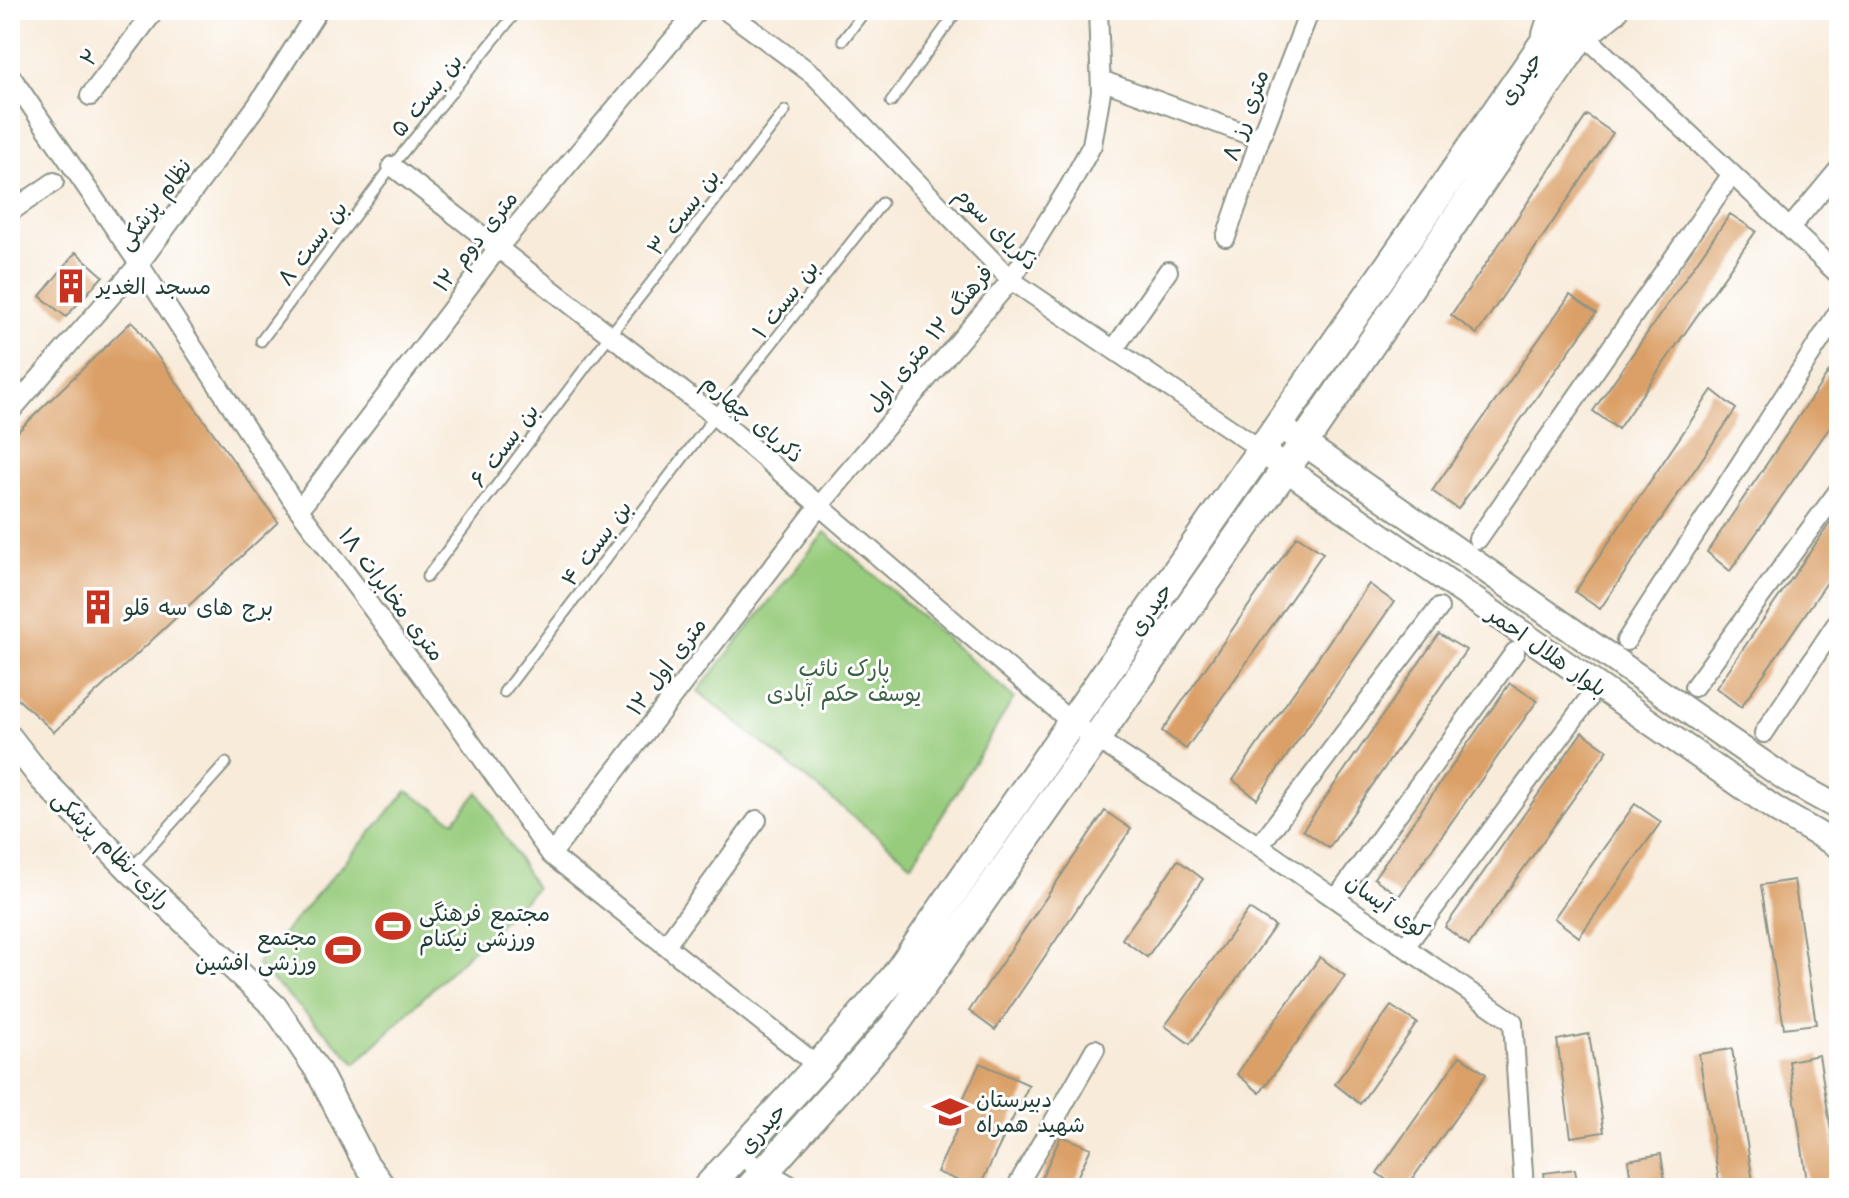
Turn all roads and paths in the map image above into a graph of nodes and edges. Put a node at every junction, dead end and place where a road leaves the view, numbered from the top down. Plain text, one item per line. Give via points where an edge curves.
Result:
1 (155, 10) edge
2 (318, 10) edge
3 (518, 10) edge
4 (698, 10) edge
5 (725, 10) edge
6 (866, 10) edge
7 (958, 10) edge
8 (1103, 10) edge
9 (1310, 10) edge
10 (1611, 10) edge
11 (1571, 20) edge
12 (843, 40) dead end
13 (10, 75) edge
14 (1101, 80) junction
15 (90, 96) dead end
16 (891, 102) dead end
17 (785, 111) dead end
18 (1260, 139) junction
19 (392, 166) junction
20 (1839, 169) edge
21 (1732, 174) junction
22 (54, 182) dead end
23 (882, 203) dead end
24 (10, 212) edge
25 (1790, 228) junction
26 (1226, 237) dead end
27 (498, 248) junction
28 (139, 264) junction
29 (1168, 271) dead end
30 (1839, 275) edge
31 (1011, 280) junction
32 (1839, 311) edge
33 (610, 335) junction
34 (261, 341) dead end
35 (1114, 349) junction
36 (10, 412) edge
37 (715, 416) junction
38 (1278, 425) junction
39 (1303, 444) junction
40 (1260, 449) junction
41 (1286, 469) junction
42 (1839, 490) edge
43 (820, 505) junction
44 (299, 510) junction
45 (1478, 539) dead end
46 (427, 577) dead end
47 (1439, 608) dead end
48 (1839, 620) edge
49 (1626, 641) dead end
50 (1515, 652) dead end
51 (1694, 687) dead end
52 (504, 692) dead end
53 (1587, 701) dead end
54 (1071, 722) junction
55 (1764, 733) dead end
56 (10, 738) edge
57 (1096, 738) junction
58 (226, 763) dead end
59 (1839, 808) edge
60 (757, 820) dead end
61 (1259, 846) junction
62 (1838, 848) edge
63 (551, 855) junction
64 (130, 870) junction
65 (1336, 899) junction
66 (665, 946) junction
67 (1405, 947) junction
68 (1095, 1049) dead end
69 (818, 1066) junction
70 (737, 1155) junction
71 (757, 1180) edge
72 (384, 1188) edge
73 (707, 1188) edge
74 (795, 1188) edge
75 (1016, 1188) edge
76 (1524, 1188) edge

1 - 15 street, ۲
2 - 28 street, نظام پزشکی via 258,104
3 - 19 lane, بن بست ۵
4 - 27 street, ۱۲ متری دوم
5 - 31 street, ذکریای سوم via 815,76
6 - 12 lane
7 - 16 lane
8 - 14 street, فرهنگ ۱۲ متری اول
9 - 18 street, ۸ متری رز
10 - 11 highway
11 - 21 street
11 - 38 main road, حیدری
11 - 39 main road, حیدری
13 - 28 street, ۱۸ متری مخابرات
14 - 18 street
14 - 31 street, فرهنگ ۱۲ متری اول via 1092,145
17 - 33 lane, بن بست ۳
18 - 26 street, ۸ متری رز
19 - 27 street, ذکریای چهارم
19 - 34 lane, بن بست ۸
20 - 25 street
21 - 25 street
21 - 45 street
22 - 24 street
23 - 37 lane, بن بست ۱
25 - 30 street
27 - 33 street, ذکریای چهارم
27 - 44 street, ۱۲ متری دوم
28 - 36 street, نظام پزشکی
28 - 44 street, ۱۸ متری مخابرات
29 - 35 street
31 - 35 street, ذکریای سوم
31 - 43 street, فرهنگ ۱۲ متری اول
32 - 49 street
33 - 37 street, ذکریای چهارم
33 - 46 lane, بن بست ۶
35 - 40 street, ذکریای سوم
37 - 43 street, ذکریای چهارم
37 - 52 lane, بن بست ۴
38 - 39 main road, بلوار هلال احمر
38 - 40 main road, حیدری
39 - 41 main road, حیدری
39 - 59 main road, بلوار هلال احمر via 1788,780
40 - 41 main road, بلوار هلال احمر
40 - 54 main road, حیدری
41 - 57 main road, حیدری
41 - 62 main road, بلوار هلال احمر
42 - 51 street
43 - 54 street, ذکریای چهارم
43 - 63 street, ۱۲ متری اول
44 - 63 street, ۱۸ متری مخابرات
47 - 61 street
48 - 55 street
50 - 65 street
53 - 67 street
54 - 57 street, ذکریای چهارم
54 - 69 main road, حیدری via 894,978
56 - 64 main road, رازی-نظام پزشکی
57 - 61 street, کوی آیسان
57 - 71 main road, حیدری via 894,1026
58 - 64 lane
60 - 66 street
61 - 65 street, کوی آیسان
63 - 66 street, ۱۸ متری مخابرات
64 - 72 main road, رازی-نظام پزشکی via 275,1007
65 - 67 street, کوی آیسان
66 - 69 street, ۱۸ متری مخابرات
67 - 76 street, کوی آیسان via 1513,1022
68 - 75 street
69 - 70 main road, حیدری
70 - 71 street
70 - 73 main road, حیدری
71 - 74 street

